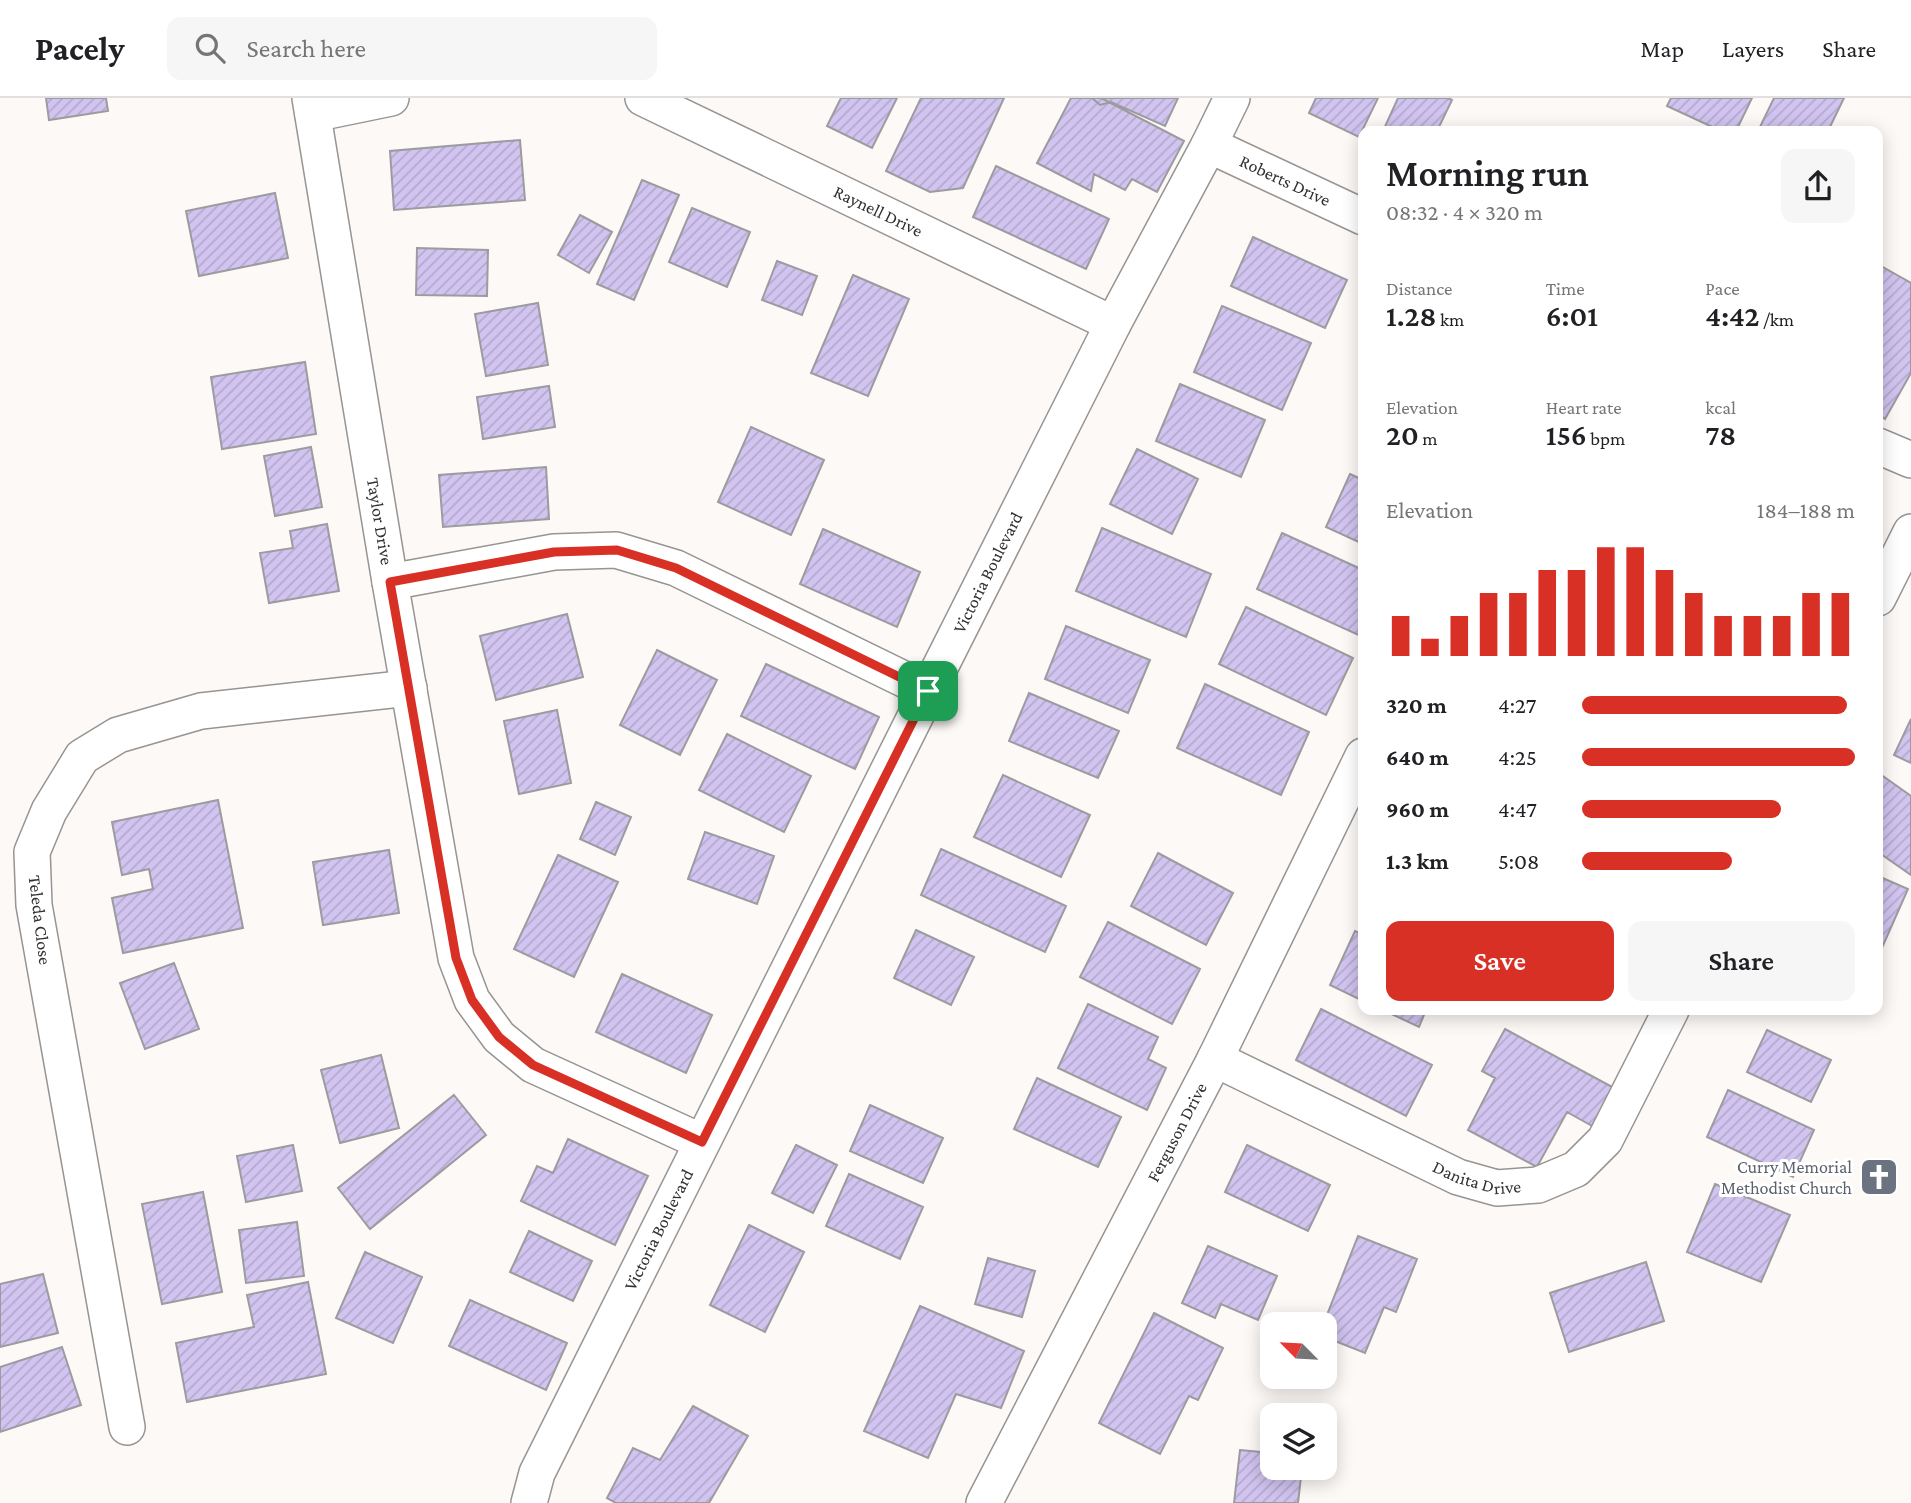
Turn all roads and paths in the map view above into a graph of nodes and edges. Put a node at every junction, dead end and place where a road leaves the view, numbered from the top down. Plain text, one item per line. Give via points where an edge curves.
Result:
1 (391, 98) edge
2 (643, 98) edge
3 (1231, 98) edge
4 (312, 106) edge
5 (1209, 145) junction
6 (1358, 214) edge
7 (1113, 324) junction
8 (1883, 448) edge
9 (1911, 460) edge
10 (1911, 532) edge
11 (390, 582) junction
12 (1883, 588) edge
13 (408, 688) junction
14 (928, 691) junction
15 (1358, 766) edge
16 (1668, 1015) edge
17 (1215, 1059) junction
18 (702, 1142) junction
19 (127, 1427) dead end
20 (529, 1503) edge
21 (984, 1503) edge

1 - 4 street
2 - 7 street, Raynell Drive
3 - 5 street, Victoria Boulevard
4 - 11 street, Taylor Drive
5 - 6 street, Roberts Drive
5 - 7 street, Victoria Boulevard
7 - 14 street, Victoria Boulevard
8 - 9 street
10 - 12 street
11 - 13 street, Taylor Drive
11 - 14 street via 554,552 617,550 676,568
13 - 18 street, Taylor Drive via 456,958 472,1000 499,1037 533,1065
13 - 19 street, Teleda Close via 201,710 118,735 82,757 49,811 32,852 34,905
14 - 18 street, Victoria Boulevard
15 - 17 street, Ferguson Drive
16 - 17 street, Danita Drive via 1605,1140 1576,1169 1538,1185 1497,1188 1458,1177
17 - 21 street, Ferguson Drive
18 - 20 street, Victoria Boulevard via 537,1473

